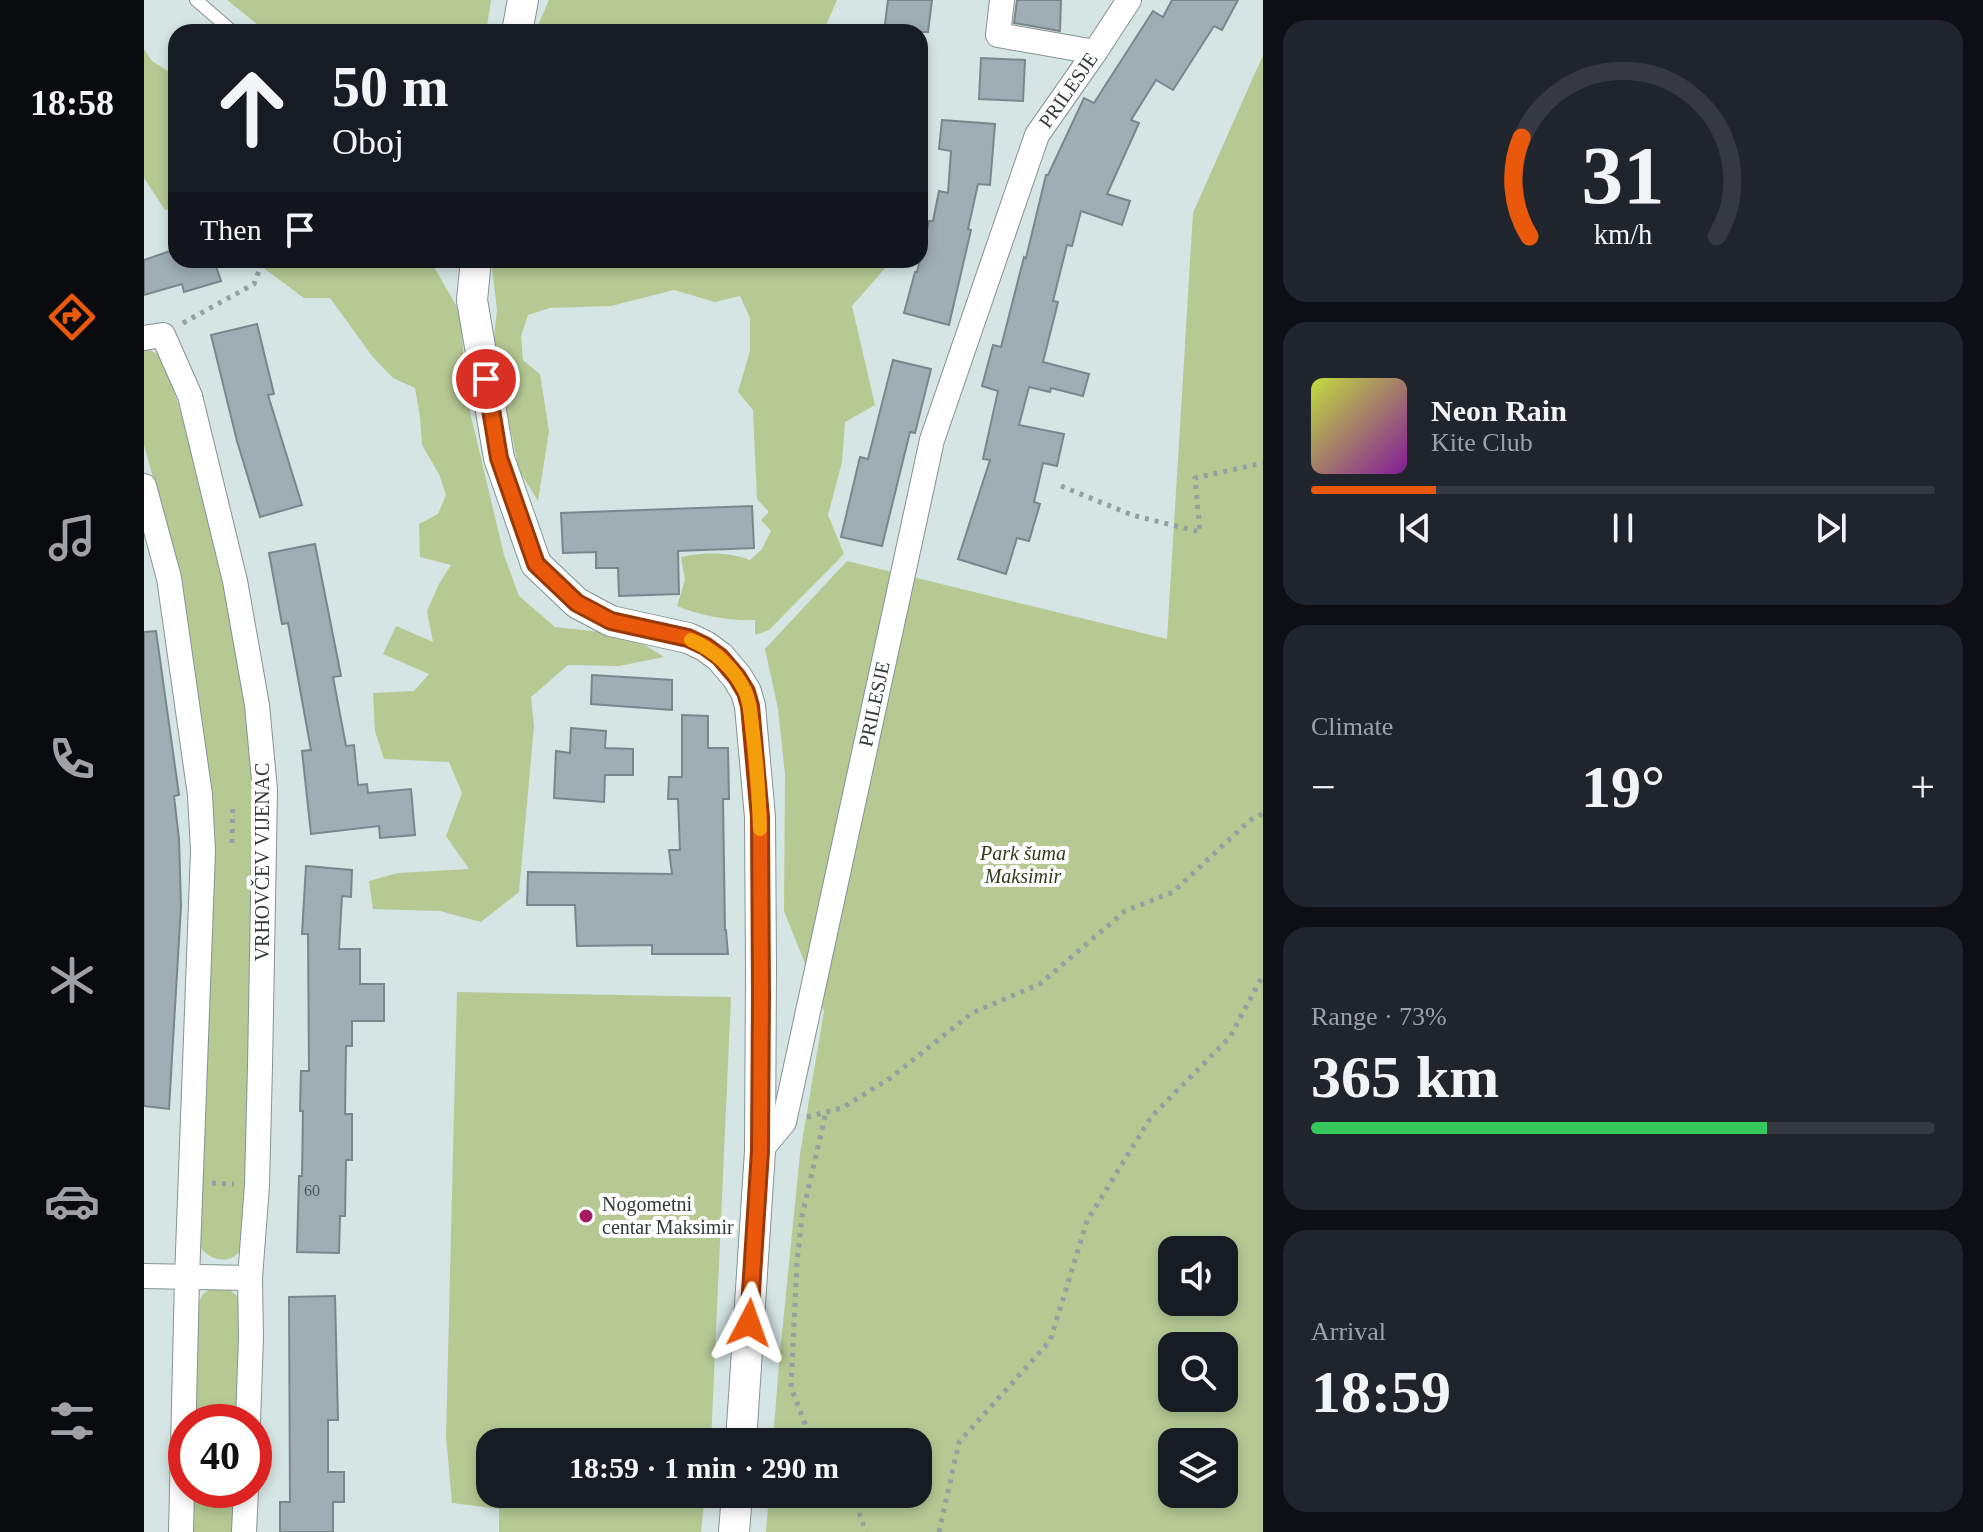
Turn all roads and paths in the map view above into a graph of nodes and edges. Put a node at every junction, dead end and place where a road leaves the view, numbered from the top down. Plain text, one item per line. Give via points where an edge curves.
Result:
1 (196, 0) edge
2 (523, 0) edge
3 (1002, 0) edge
4 (1129, 0) edge
5 (224, 24) edge
6 (518, 24) edge
7 (1095, 52) junction
8 (260, 268) edge
9 (475, 268) edge
10 (201, 313) dead end
11 (144, 338) edge
12 (1263, 463) edge
13 (144, 486) edge
14 (1061, 486) dead end
15 (200, 795) junction
16 (1263, 813) edge
17 (264, 841) junction
18 (1263, 975) edge
19 (826, 1112) junction
20 (798, 1119) dead end
21 (760, 1151) junction
22 (191, 1182) junction
23 (257, 1185) junction
24 (144, 1276) edge
25 (187, 1278) junction
26 (250, 1278) junction
27 (249, 1404) edge
28 (742, 1428) edge
29 (807, 1428) edge
30 (245, 1508) edge
31 (736, 1508) edge
32 (857, 1508) edge
33 (181, 1532) edge
34 (244, 1532) edge
35 (734, 1532) edge
36 (866, 1532) edge
37 (939, 1532) edge

1 - 5 lane
2 - 6 street
3 - 7 street via 998,35
4 - 7 street, PRILESJE
7 - 21 street, PRILESJE via 1037,135 932,440 784,1122
8 - 10 path via 254,284
9 - 21 street via 472,300 499,458 536,564 577,603 611,621 705,646 746,692 760,817
11 - 17 street, VRHOVČEV VIJENAC via 163,335 190,396 231,566 257,705
12 - 14 path via 1195,478 1200,532 1132,515
13 - 15 street via 169,578
15 - 17 path via 233,804 232,843
15 - 22 street via 203,851
16 - 19 path via 1173,892 1125,911 1040,984 972,1013 889,1079
17 - 23 street, VRHOVČEV VIJENAC
18 - 37 path via 1230,1037 1151,1117 1087,1221 1050,1341 959,1442
19 - 20 path
19 - 29 path via 797,1262 791,1387
21 - 28 street
22 - 23 path
22 - 25 street
23 - 26 street, VRHOVČEV VIJENAC
24 - 25 street
25 - 26 street
25 - 33 street
26 - 27 street, VRHOVČEV VIJENAC
30 - 34 street
31 - 35 street
32 - 36 path

